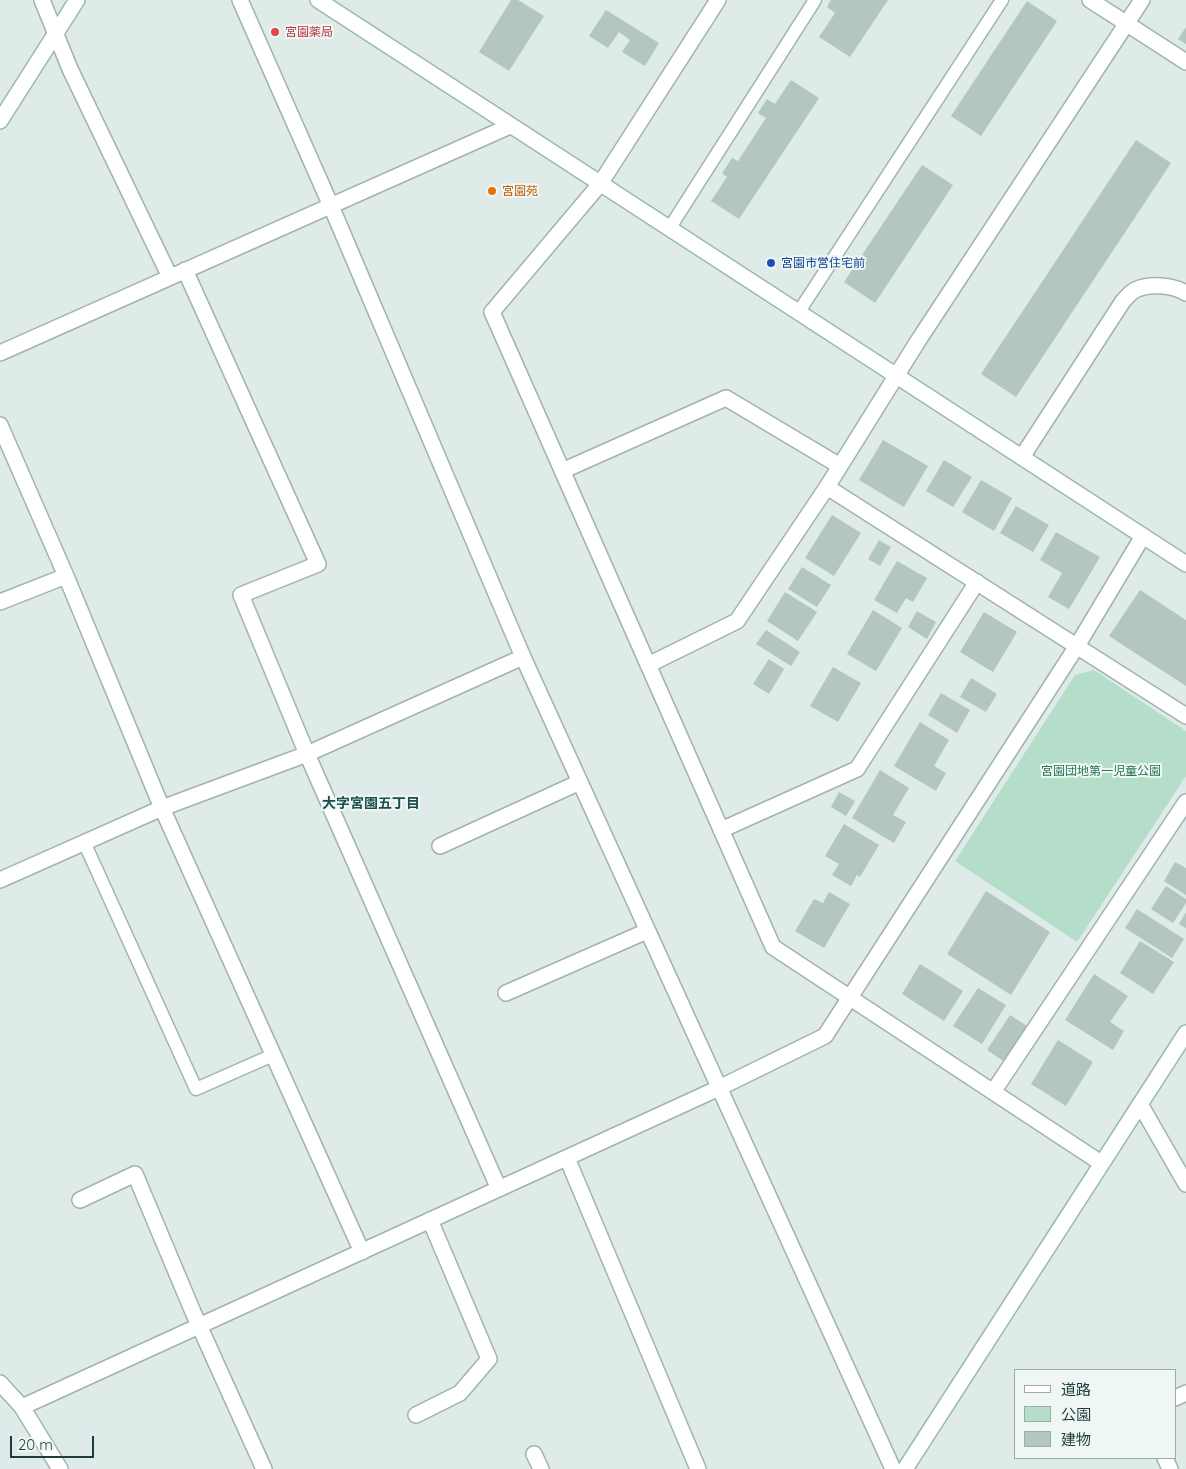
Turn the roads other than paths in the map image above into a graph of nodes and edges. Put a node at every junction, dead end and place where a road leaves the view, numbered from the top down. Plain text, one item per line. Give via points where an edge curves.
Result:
1 (42, 0) edge
2 (77, 0) edge
3 (240, 0) edge
4 (318, 0) edge
5 (718, 0) edge
6 (815, 0) edge
7 (1002, 0) edge
8 (1090, 0) edge
9 (1142, 0) edge
10 (1127, 23) junction
11 (56, 32) junction
12 (1186, 62) edge
13 (0, 120) edge
14 (510, 126) junction
15 (600, 184) junction
16 (331, 206) junction
17 (669, 229) junction
18 (186, 270) junction
19 (170, 277) junction
20 (1186, 294) edge
21 (798, 313) junction
22 (0, 353) edge
23 (896, 376) junction
24 (0, 425) edge
25 (1022, 457) junction
26 (840, 466) junction
27 (562, 471) junction
28 (827, 486) junction
29 (1143, 536) junction
30 (1186, 564) edge
31 (66, 576) junction
32 (977, 582) junction
33 (0, 602) edge
34 (1077, 646) junction
35 (523, 657) junction
36 (648, 664) junction
37 (1186, 716) edge
38 (307, 754) junction
39 (580, 782) junction
40 (1186, 802) edge
41 (162, 808) junction
42 (722, 830) junction
43 (84, 842) junction
44 (440, 846) dead end
45 (0, 880) edge
46 (647, 931) junction
47 (506, 993) dead end
48 (849, 998) junction
49 (1186, 1033) edge
50 (273, 1055) junction
51 (719, 1088) junction
52 (993, 1092) junction
53 (1140, 1104) junction
54 (567, 1158) junction
55 (1102, 1163) junction
56 (1186, 1184) edge
57 (499, 1189) junction
58 (80, 1200) dead end
59 (430, 1220) junction
60 (362, 1252) junction
61 (200, 1326) junction
62 (0, 1383) edge
63 (22, 1407) junction
64 (416, 1415) dead end
65 (534, 1454) dead end
66 (60, 1469) edge
67 (264, 1469) edge
68 (541, 1469) edge
69 (698, 1469) edge
70 (893, 1469) edge
71 (905, 1469) edge

1 - 11 street
2 - 11 street
3 - 16 street
4 - 14 street
5 - 15 street
6 - 17 lane
7 - 21 lane
8 - 10 street
9 - 10 street
10 - 12 street
10 - 23 street
11 - 13 street
11 - 19 street via 70,69
14 - 15 street
14 - 16 street
15 - 17 street
15 - 27 street via 492,312
16 - 18 street
16 - 35 street
17 - 21 street
18 - 19 street
18 - 38 street via 318,564 241,595
19 - 22 street
20 - 25 street via 1167,286 1152,286 1136,290 1123,300
21 - 23 street
23 - 25 street
23 - 26 street
24 - 31 street
25 - 29 street
26 - 27 street via 726,398
26 - 28 street
27 - 36 street
28 - 32 street
28 - 36 street via 737,621
29 - 30 street
29 - 34 street
31 - 33 street
31 - 41 street
32 - 34 street
32 - 42 street via 856,769
34 - 37 street
34 - 48 street
35 - 38 street
35 - 39 street
36 - 42 street
38 - 41 street
38 - 57 street
39 - 44 street
39 - 46 street
40 - 52 street
41 - 43 street
41 - 50 street
42 - 48 street via 773,947
43 - 45 street
43 - 50 lane via 196,1089
46 - 47 street
46 - 51 street
48 - 51 street via 825,1036
48 - 52 street
49 - 53 street
50 - 60 street
51 - 54 street
51 - 70 street
52 - 55 street
53 - 55 street
53 - 56 street
54 - 57 street
54 - 69 street
55 - 71 street
57 - 59 street
58 - 61 street via 135,1174
59 - 60 street
59 - 64 street via 489,1359 460,1393
60 - 61 street
61 - 63 street
61 - 67 street
62 - 63 street
63 - 66 street
65 - 68 street

